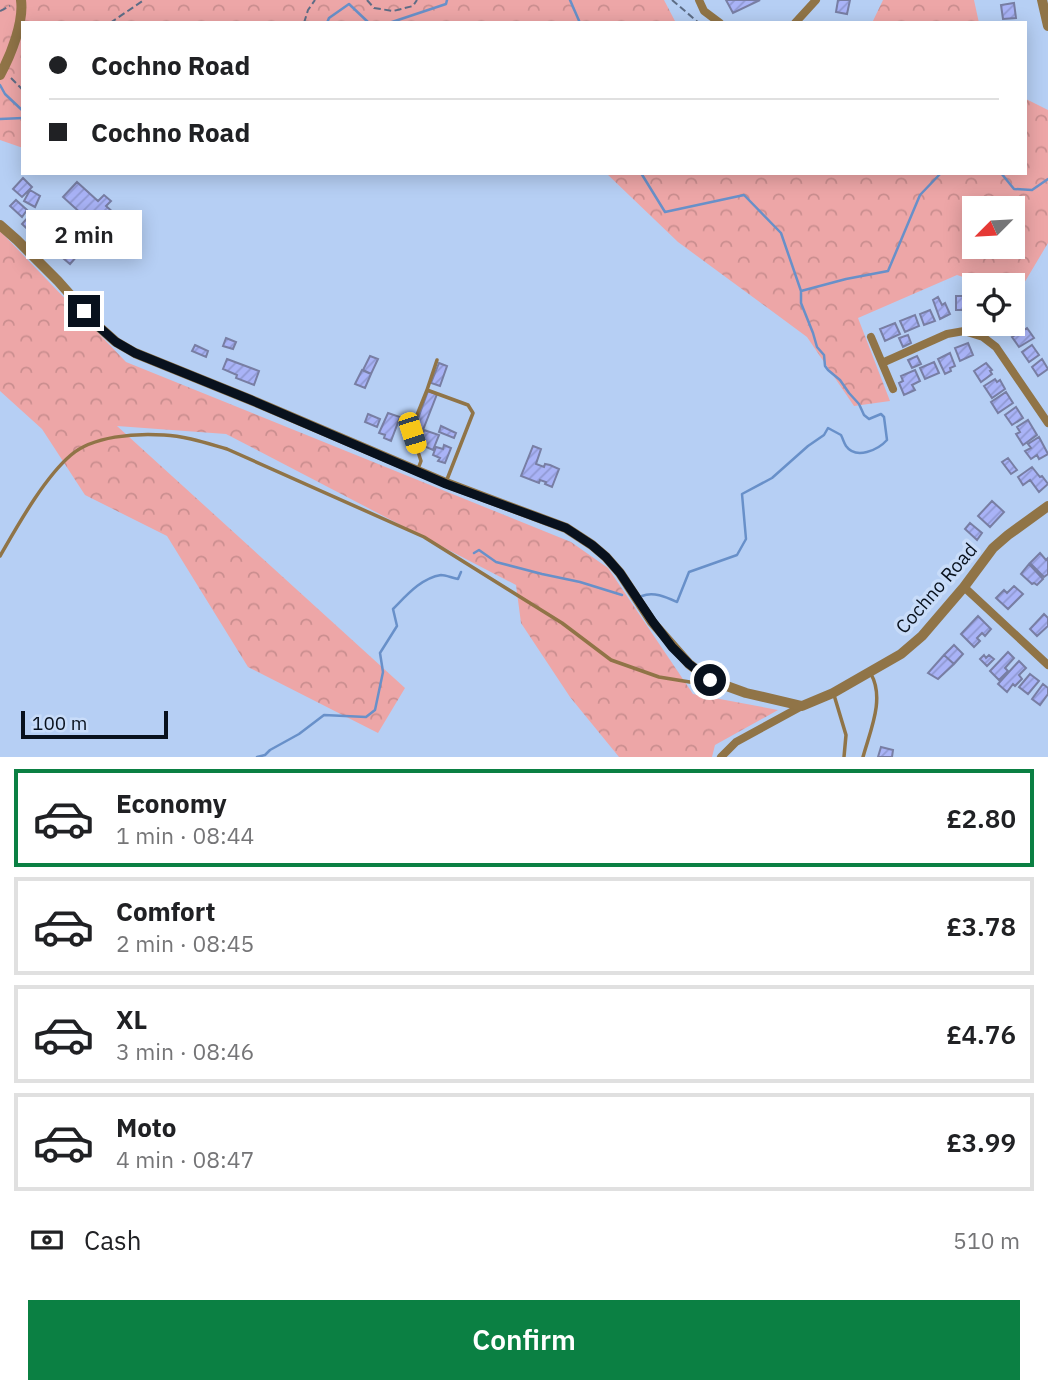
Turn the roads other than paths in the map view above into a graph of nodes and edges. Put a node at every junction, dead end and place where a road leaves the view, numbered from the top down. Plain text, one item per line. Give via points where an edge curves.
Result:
1 (699, 0) edge
2 (816, 0) edge
3 (1042, 0) edge
4 (21, 1) edge
5 (717, 21) edge
6 (797, 21) edge
7 (1048, 26) edge
8 (1, 74) edge
9 (0, 225) edge
10 (871, 337) dead end
11 (437, 360) dead end
12 (882, 363) junction
13 (893, 389) dead end
14 (427, 390) junction
15 (1048, 423) edge
16 (417, 471) junction
17 (446, 484) junction
18 (1048, 506) edge
19 (0, 556) edge
20 (964, 587) junction
21 (1048, 665) edge
22 (870, 672) junction
23 (710, 680) junction
24 (833, 693) junction
25 (802, 706) junction
26 (721, 757) edge
27 (844, 757) edge
28 (863, 757) edge

1 - 5 street
2 - 6 street
3 - 7 street
4 - 8 street via 20,24
9 - 16 street via 116,342
10 - 12 street
11 - 14 lane
12 - 13 street
12 - 15 street via 947,334 964,331 983,337 996,347
14 - 16 lane via 411,430 421,461
14 - 17 lane via 468,405 472,413
16 - 17 street
17 - 23 street via 566,528 592,545 620,573 672,647
18 - 20 street, Cochno Road via 1000,542
19 - 23 lane via 55,471 83,446 102,439 165,435 227,449 424,537 562,623 611,660 659,677 702,684
20 - 21 street
20 - 22 street, Cochno Road via 911,646
22 - 24 street, Cochno Road
22 - 28 lane via 878,696
23 - 25 street
24 - 25 street, Cochno Road
24 - 27 lane via 846,735
25 - 26 street via 742,738

